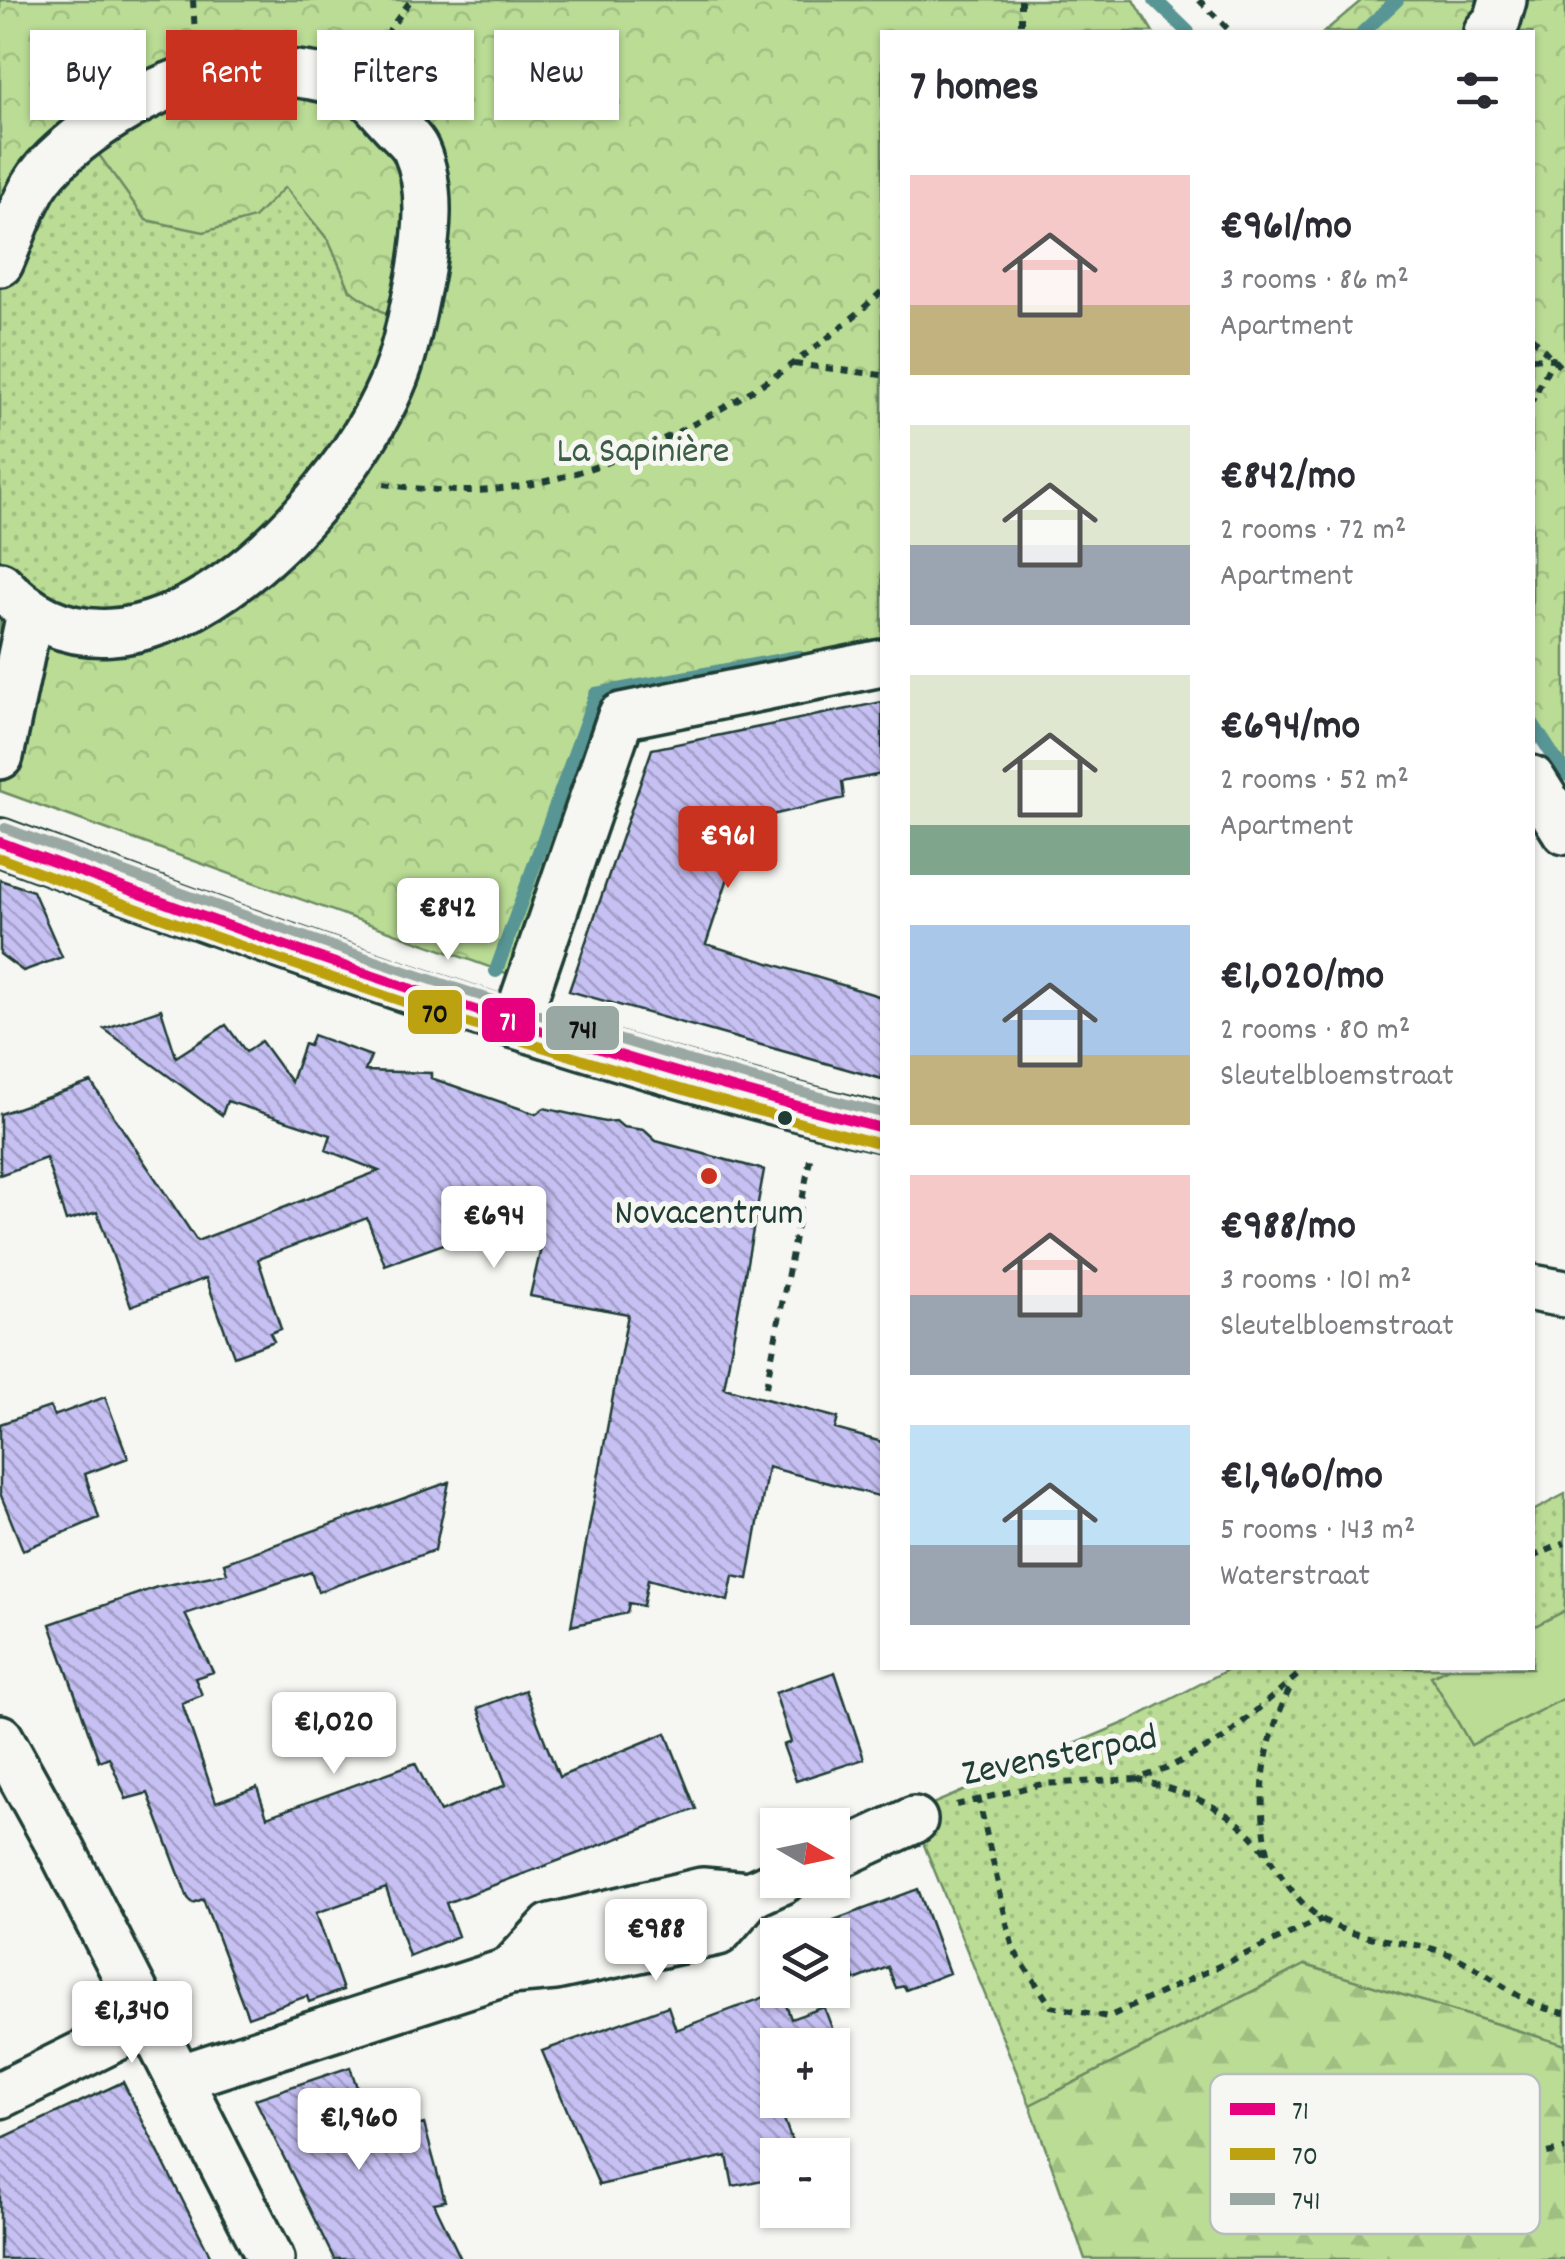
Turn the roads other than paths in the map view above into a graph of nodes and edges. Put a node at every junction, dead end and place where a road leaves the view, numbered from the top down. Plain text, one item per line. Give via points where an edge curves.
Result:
1 (1503, 0) edge
2 (1489, 30) edge
3 (0, 262) edge
4 (15, 599) edge
5 (880, 663) edge
6 (0, 756) edge
7 (1535, 786) edge
8 (1557, 835) edge
9 (0, 842) edge
10 (515, 1024) junction
11 (880, 1128) edge
12 (1535, 1289) edge
13 (1565, 1294) edge
14 (0, 1738) edge
15 (914, 1820) road end
16 (850, 1850) edge
17 (760, 1893) edge
18 (150, 2021) junction
19 (180, 2078) junction
20 (0, 2095) edge
21 (271, 2259) edge

1 - 2 street
3 - 4 street via 35,184 87,136 144,98 198,75 261,70 366,95 415,148 427,198 424,251 392,386 336,477 276,542 210,598 144,630 79,633
4 - 6 street
5 - 10 street via 622,716
7 - 8 street
9 - 10 street via 238,932
10 - 11 street
12 - 13 street
14 - 18 street
15 - 16 street
17 - 19 street via 718,1932 554,1968 510,1970
18 - 19 street
18 - 20 street
19 - 21 street

